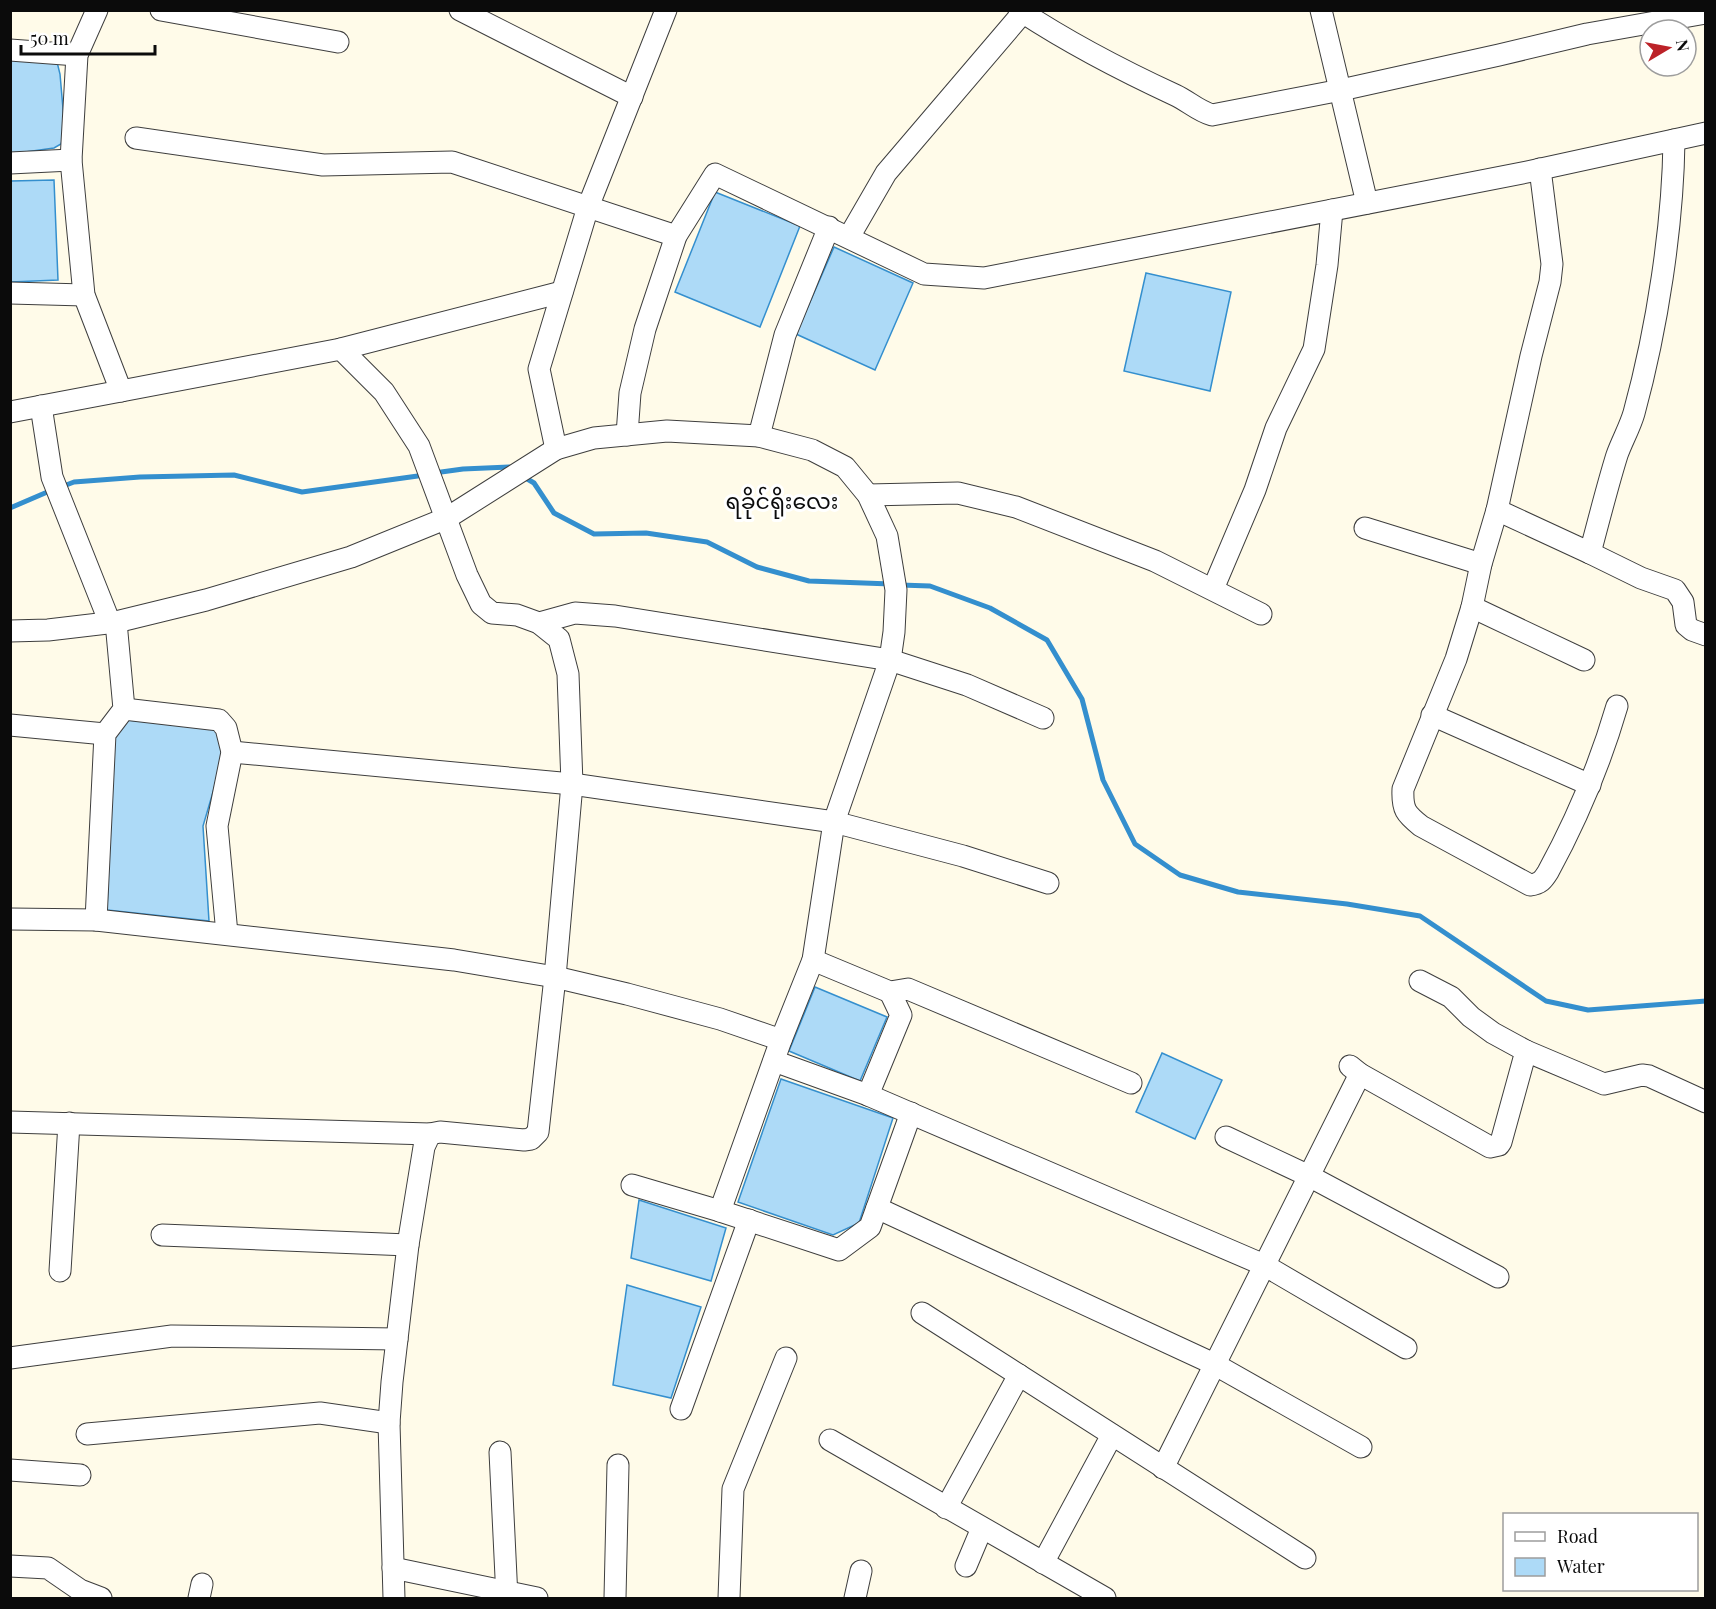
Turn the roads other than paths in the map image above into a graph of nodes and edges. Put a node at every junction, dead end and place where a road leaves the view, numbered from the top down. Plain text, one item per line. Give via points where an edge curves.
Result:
1 (97, 10) edge
2 (161, 10) edge
3 (460, 10) edge
4 (666, 10) edge
5 (1321, 10) edge
6 (1023, 11) edge
7 (1706, 13) edge
8 (338, 42) dead end
9 (10, 50) edge
10 (77, 56) junction
11 (1341, 90) junction
12 (632, 97) junction
13 (1706, 134) edge
14 (136, 138) dead end
15 (1674, 140) junction
16 (71, 160) junction
17 (10, 163) edge
18 (1540, 169) junction
19 (1367, 203) junction
20 (588, 207) junction
21 (1332, 210) junction
22 (829, 227) junction
23 (676, 236) junction
24 (849, 237) junction
25 (562, 292) junction
26 (10, 293) edge
27 (84, 295) junction
28 (341, 349) junction
29 (121, 391) junction
30 (41, 406) junction
31 (10, 412) edge
32 (627, 435) junction
33 (759, 436) junction
34 (556, 449) junction
35 (868, 495) junction
36 (1497, 510) junction
37 (447, 518) junction
38 (1365, 528) dead end
39 (1590, 553) junction
40 (1481, 564) junction
41 (1213, 589) junction
42 (1472, 607) junction
43 (1262, 614) dead end
44 (113, 622) junction
45 (539, 622) junction
46 (10, 631) edge
47 (1706, 635) edge
48 (890, 660) junction
49 (1584, 660) dead end
50 (1617, 706) dead end
51 (124, 709) junction
52 (1432, 715) junction
53 (1043, 718) dead end
54 (10, 725) edge
55 (105, 734) junction
56 (232, 752) junction
57 (572, 784) junction
58 (1590, 785) junction
59 (834, 822) junction
60 (1047, 883) dead end
61 (10, 919) edge
62 (96, 920) junction
63 (227, 934) junction
64 (813, 960) junction
65 (555, 977) junction
66 (1420, 981) dead end
67 (890, 992) junction
68 (781, 1040) junction
69 (1526, 1051) junction
70 (774, 1061) junction
71 (1131, 1083) dead end
72 (868, 1095) junction
73 (1706, 1102) edge
74 (911, 1113) junction
75 (10, 1122) edge
76 (69, 1123) junction
77 (430, 1134) junction
78 (1226, 1137) dead end
79 (1309, 1176) junction
80 (632, 1185) dead end
81 (877, 1208) junction
82 (720, 1211) junction
83 (749, 1220) junction
84 (162, 1235) dead end
85 (408, 1245) junction
86 (1264, 1264) junction
87 (60, 1271) dead end
88 (1498, 1277) dead end
89 (922, 1313) dead end
90 (397, 1339) junction
91 (1406, 1348) dead end
92 (10, 1358) edge
93 (786, 1358) dead end
94 (1214, 1364) junction
95 (1019, 1375) junction
96 (681, 1409) dead end
97 (389, 1423) junction
98 (87, 1434) dead end
99 (1112, 1435) junction
100 (830, 1440) dead end
101 (1361, 1447) dead end
102 (500, 1452) dead end
103 (618, 1465) dead end
104 (1163, 1468) junction
105 (10, 1470) edge
106 (80, 1475) dead end
107 (946, 1508) junction
108 (982, 1528) junction
109 (1305, 1558) dead end
110 (1043, 1563) junction
111 (10, 1566) edge
112 (966, 1566) dead end
113 (393, 1568) junction
114 (861, 1571) dead end
115 (1082, 1592) edge
116 (507, 1595) edge
117 (101, 1599) edge
118 (394, 1599) edge
119 (537, 1599) edge
120 (615, 1599) edge
121 (729, 1599) edge
122 (855, 1599) edge
123 (1105, 1599) edge

1 - 10 street
2 - 8 street
3 - 12 street
4 - 12 street
5 - 11 street
6 - 11 street via 1070,42 1212,115
6 - 24 street via 886,173
7 - 11 street via 1587,33
9 - 10 street
10 - 16 street
11 - 19 street
12 - 20 street
13 - 15 street
14 - 20 street via 322,165 452,162
15 - 18 street
15 - 39 street via 1664,263 1645,371
16 - 17 street
16 - 27 street
18 - 19 street
18 - 36 street via 1552,264 1550,282
19 - 21 street
20 - 23 street
20 - 25 street
21 - 24 street via 984,278 924,274
21 - 41 street via 1328,265 1314,349 1276,428 1255,490
22 - 23 street via 715,174
22 - 24 street
22 - 33 street via 785,335
23 - 32 street via 645,329 630,393
25 - 28 street
25 - 34 street via 539,369
26 - 27 street
27 - 29 street
28 - 29 street
28 - 37 street via 384,392 419,446
29 - 30 street
30 - 31 street
30 - 44 street via 59,499
32 - 33 street via 668,431
32 - 34 street via 594,438
33 - 35 street via 812,450 845,467
34 - 37 street
35 - 41 street via 958,493 1016,507 1155,561
35 - 48 street via 888,536 896,590
36 - 39 street
36 - 40 street
37 - 44 street via 351,557 206,600
37 - 45 street via 481,604 492,613
38 - 40 street
39 - 47 street via 1675,590 1683,602 1686,625
40 - 42 street
41 - 43 street
42 - 49 street
42 - 52 street via 1456,659
44 - 46 street
44 - 51 street
45 - 48 street via 574,613 615,616
45 - 57 street via 559,639 568,674
48 - 53 street via 967,685
48 - 59 street
50 - 58 street
51 - 55 street
51 - 56 street via 219,720 226,728
52 - 58 street
52 - 58 street via 1403,789 1402,802 1407,814 1421,826 1530,885 1542,881 1548,873
54 - 55 street
55 - 62 street
56 - 57 street
56 - 63 street via 217,826
57 - 59 street
57 - 65 street
59 - 60 street
59 - 64 street
61 - 62 street
62 - 63 street
63 - 65 street via 454,960
64 - 67 street
64 - 68 street
65 - 68 street via 710,1017
65 - 77 street via 538,1132 524,1140
66 - 69 street via 1452,998 1493,1033
67 - 71 street via 908,989
67 - 72 street via 901,1015
68 - 70 street
69 - 73 street via 1604,1084 1649,1076
69 - 79 street via 1501,1142 1495,1147 1354,1070
70 - 72 street
70 - 82 street
72 - 74 street
74 - 81 street
74 - 86 street
75 - 76 street
76 - 77 street
76 - 87 street
77 - 85 street via 424,1147
78 - 79 street
79 - 86 street
79 - 88 street
80 - 82 street
81 - 83 street via 870,1227 839,1250
81 - 94 street
82 - 83 street
83 - 96 street
84 - 85 street
85 - 90 street
86 - 91 street
86 - 94 street
89 - 95 street
90 - 92 street via 172,1336
90 - 97 street
93 - 121 street via 733,1489
94 - 101 street
94 - 104 street
95 - 99 street
95 - 107 street
97 - 98 street via 320,1413
97 - 113 street
99 - 104 street
99 - 110 street
100 - 107 street
102 - 116 street
103 - 120 street
104 - 109 street
105 - 106 street
107 - 108 street
108 - 110 street
108 - 112 street
110 - 115 street
111 - 117 street via 48,1569
113 - 116 street
113 - 118 street
114 - 122 street
115 - 123 street
116 - 119 street

